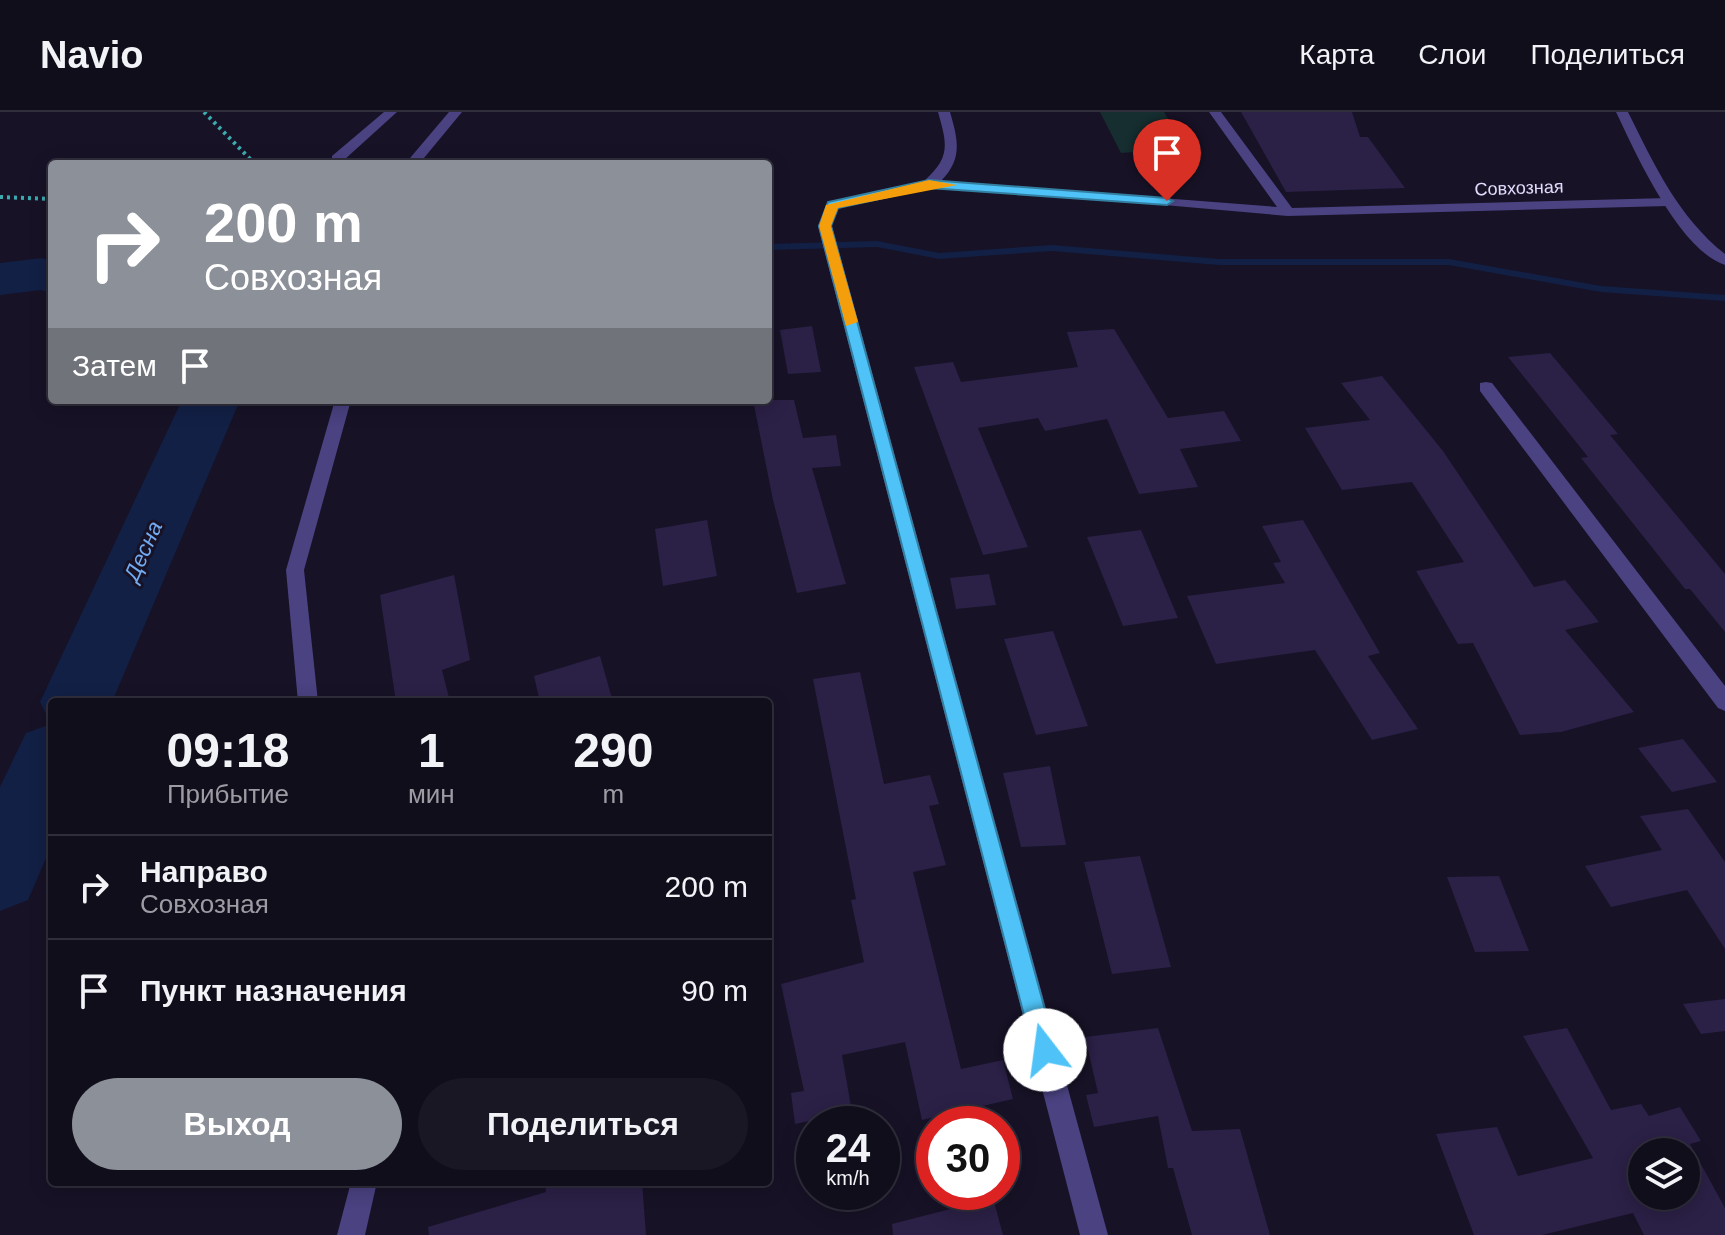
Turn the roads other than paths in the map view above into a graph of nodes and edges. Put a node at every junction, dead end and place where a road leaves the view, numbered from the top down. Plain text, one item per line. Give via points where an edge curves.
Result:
1 (391, 112) edge
2 (456, 112) edge
3 (944, 112) edge
4 (1215, 112) edge
5 (1622, 112) edge
6 (337, 160) edge
7 (415, 160) edge
8 (929, 184) junction
9 (1668, 202) junction
10 (1288, 212) junction
11 (1725, 261) edge
12 (1486, 387) dead end
13 (342, 404) edge
14 (308, 698) edge
15 (1725, 702) edge
16 (363, 1186) edge
17 (351, 1235) edge
18 (1094, 1235) edge

1 - 6 street
2 - 7 street
3 - 8 street via 955,149 946,170
4 - 10 street
5 - 9 street
8 - 10 street, Совхозная
8 - 18 street, Совхозная via 833,205 825,226
9 - 10 street, Совхозная
9 - 11 street via 1706,248
12 - 15 street
13 - 14 street via 295,570
16 - 17 street

